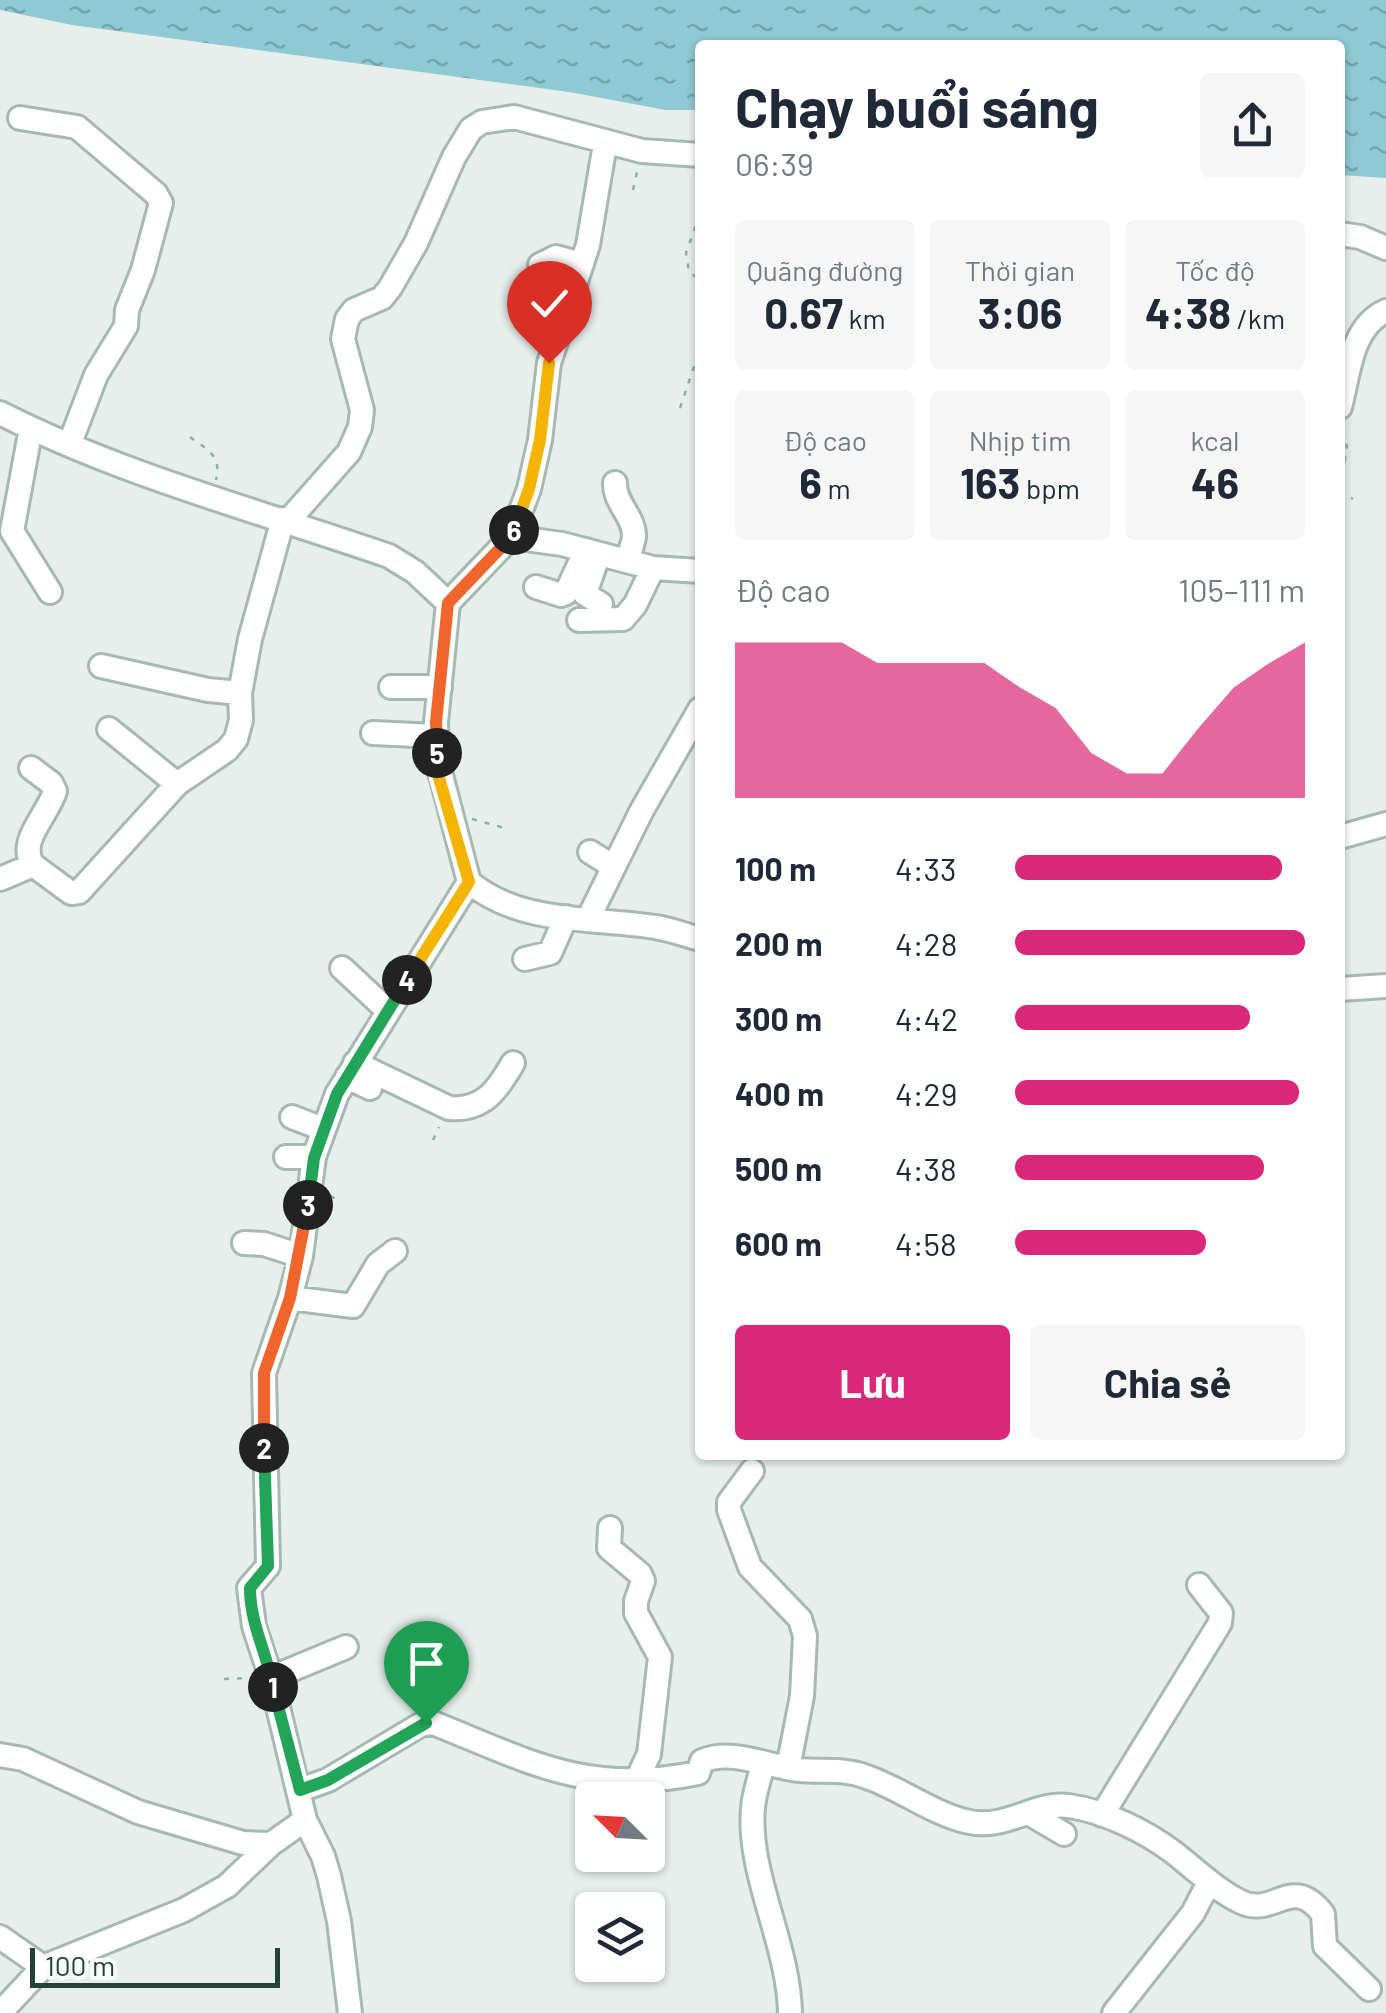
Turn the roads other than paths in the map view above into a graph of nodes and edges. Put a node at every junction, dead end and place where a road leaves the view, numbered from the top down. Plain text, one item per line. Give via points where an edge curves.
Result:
1 (20, 118) dead end
2 (606, 144) junction
3 (695, 154) edge
4 (1345, 235) edge
5 (1386, 248) edge
6 (582, 264) junction
7 (540, 265) dead end
8 (1386, 311) edge
9 (1345, 388) edge
10 (0, 413) edge
11 (31, 428) junction
12 (70, 443) junction
13 (614, 483) dead end
14 (285, 520) junction
15 (512, 536) junction
16 (593, 552) junction
17 (628, 561) junction
18 (653, 568) junction
19 (695, 571) edge
20 (536, 587) dead end
21 (50, 592) dead end
22 (448, 603) junction
23 (601, 604) dead end
24 (580, 620) dead end
25 (101, 666) dead end
26 (390, 687) dead end
27 (440, 687) junction
28 (240, 692) junction
29 (695, 719) edge
30 (109, 729) dead end
31 (373, 734) dead end
32 (436, 736) junction
33 (31, 768) dead end
34 (177, 784) junction
35 (1386, 824) edge
36 (1345, 835) edge
37 (590, 852) dead end
38 (33, 865) junction
39 (614, 867) junction
40 (0, 880) edge
41 (469, 882) junction
42 (577, 918) junction
43 (695, 938) edge
44 (526, 959) dead end
45 (342, 968) dead end
46 (1386, 986) edge
47 (1345, 989) edge
48 (388, 1010) junction
49 (513, 1062) dead end
50 (351, 1070) junction
51 (370, 1088) dead end
52 (292, 1117) dead end
53 (323, 1129) junction
54 (286, 1158) dead end
55 (314, 1158) junction
56 (244, 1243) dead end
57 (395, 1252) dead end
58 (301, 1256) junction
59 (290, 1298) junction
60 (752, 1471) dead end
61 (610, 1528) dead end
62 (1200, 1584) dead end
63 (346, 1647) dead end
64 (272, 1678) junction
65 (1, 1755) edge
66 (763, 1763) junction
67 (788, 1768) junction
68 (636, 1782) junction
69 (300, 1790) junction
70 (1030, 1814) junction
71 (1102, 1815) junction
72 (305, 1820) junction
73 (1064, 1834) dead end
74 (271, 1844) junction
75 (1210, 1882) junction
76 (0, 1937) edge
77 (44, 1967) junction
78 (1368, 1990) dead end
79 (0, 2012) edge
80 (350, 2013) edge
81 (790, 2013) edge
82 (1114, 2013) edge

1 - 12 street via 77,127 160,203 126,326 96,376
2 - 3 street
2 - 6 street
2 - 14 street via 514,117 472,129 390,288 347,320 342,339 362,410 360,427 349,452
4 - 5 street
6 - 7 street via 556,257
6 - 15 street via 549,363 540,440
8 - 9 street via 1359,335
10 - 11 street
11 - 12 street
11 - 21 street via 12,531
12 - 14 street
13 - 17 street via 632,524
14 - 22 street via 389,556
14 - 28 street
15 - 16 street
15 - 22 street
16 - 17 street
16 - 20 street via 566,593
16 - 23 street via 585,594
17 - 18 street
18 - 19 street
18 - 24 street via 623,619
22 - 27 street
25 - 28 street
26 - 27 street
27 - 32 street
28 - 34 street via 236,739
29 - 39 street
30 - 34 street
31 - 32 street
32 - 41 street via 439,778
33 - 38 street via 55,791 27,844
34 - 38 street via 78,892
35 - 36 street
37 - 39 street
38 - 40 street
39 - 42 street
41 - 42 street via 531,913
41 - 48 street
42 - 43 street
42 - 44 street via 550,954
45 - 48 street
46 - 47 street
48 - 50 street
49 - 50 street via 495,1093 458,1109
50 - 51 street
50 - 53 street
52 - 53 street
53 - 55 street
54 - 55 street
55 - 58 street
56 - 58 street
57 - 59 street via 378,1264 353,1306
58 - 59 street
59 - 64 street via 264,1373 268,1566 250,1588 254,1626
60 - 67 street via 729,1502 733,1524 750,1567 800,1619 805,1636
61 - 68 street via 609,1548 640,1574 636,1613 660,1656 649,1754
62 - 71 street via 1221,1613 1220,1624
63 - 64 street
64 - 69 street
65 - 74 street via 138,1812 244,1843
66 - 67 street
66 - 68 street via 711,1757 698,1773
66 - 81 street via 754,1836
67 - 70 street via 868,1777 967,1822 1002,1823
68 - 69 street via 548,1770 426,1723
69 - 72 street
70 - 71 street via 1067,1805
70 - 73 street
71 - 75 street via 1170,1850
72 - 74 street
72 - 80 street via 329,1876
74 - 77 street via 227,1886 184,1910
75 - 78 street via 1259,1907 1291,1894 1318,1908 1325,1946
75 - 82 street via 1193,1914
76 - 77 street
77 - 79 street

